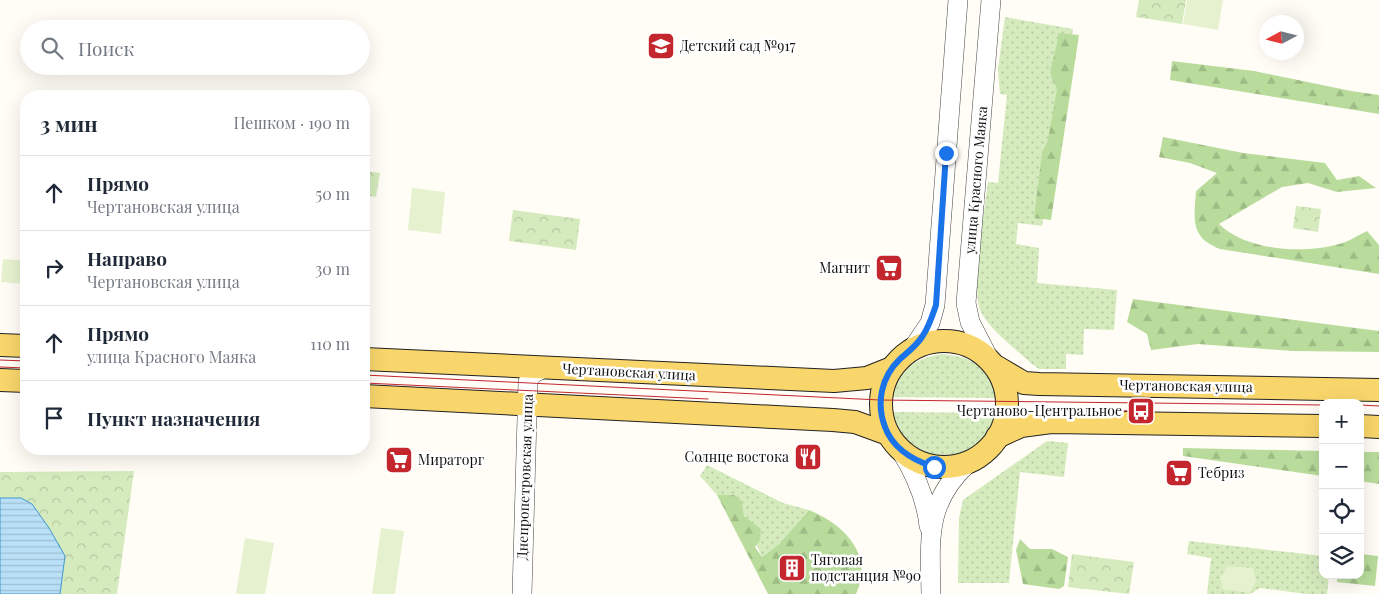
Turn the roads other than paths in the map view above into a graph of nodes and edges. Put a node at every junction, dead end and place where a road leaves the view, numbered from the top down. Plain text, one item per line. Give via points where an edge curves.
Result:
1 (958, 0) edge
2 (991, 0) edge
3 (0, 345) edge
4 (20, 346) edge
5 (911, 350) junction
6 (370, 359) edge
7 (992, 361) junction
8 (480, 365) junction
9 (544, 368) junction
10 (892, 368) junction
11 (0, 380) edge
12 (20, 381) edge
13 (1379, 390) edge
14 (370, 396) edge
15 (477, 402) junction
16 (528, 404) junction
17 (1319, 426) edge
18 (1364, 426) edge
19 (1379, 426) edge
20 (997, 437) junction
21 (894, 443) junction
22 (969, 462) junction
23 (931, 539) junction
24 (522, 594) edge
25 (930, 594) edge

1 - 5 street via 936,305 930,323
2 - 7 street, улица Красного Маяка via 966,303 970,322
3 - 4 main road
5 - 7 main road, Чертановская улица via 926,344 955,342 970,346
5 - 10 main road, Чертановская улица
6 - 8 main road, Чертановская улица
7 - 13 main road, Чертановская улица via 1024,383
7 - 20 main road via 1003,380 1006,402 1005,418
8 - 9 main road, Чертановская улица
8 - 15 main road via 491,380 485,397
9 - 10 main road, Чертановская улица via 834,381 867,378
9 - 16 street, Днепропетровская улица via 532,374 528,382
10 - 21 main road, Чертановская улица via 884,382 880,400 882,419
11 - 12 main road
14 - 15 main road
15 - 16 main road
16 - 21 main road via 855,422
16 - 24 street, Днепропетровская улица
17 - 20 main road via 1051,422 1021,426
18 - 19 main road
20 - 22 main road via 980,456
21 - 22 main road via 916,461 934,467 952,467
21 - 23 street via 917,477 926,504
22 - 23 street via 955,474 943,492 934,514
23 - 25 street

